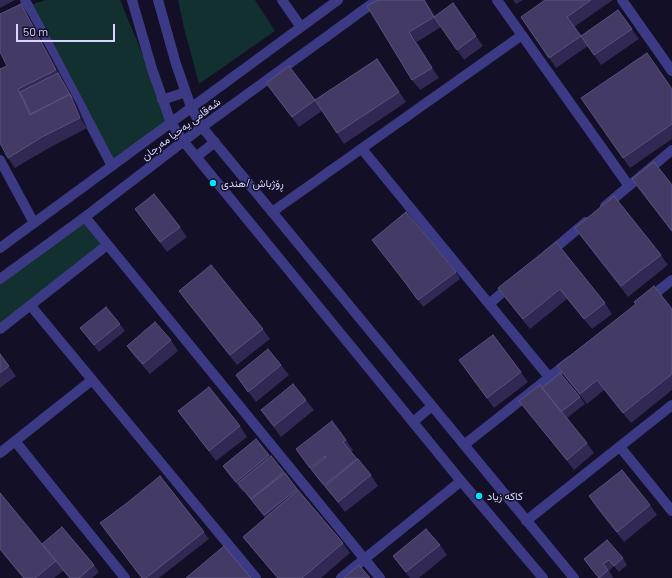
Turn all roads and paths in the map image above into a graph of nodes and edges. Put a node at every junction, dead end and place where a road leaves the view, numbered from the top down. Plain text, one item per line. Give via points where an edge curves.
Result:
1 (25, 0) edge
2 (132, 0) edge
3 (158, 0) edge
4 (282, 0) edge
5 (338, 0) edge
6 (376, 0) edge
7 (497, 0) edge
8 (622, 0) edge
9 (301, 27) junction
10 (522, 35) junction
11 (672, 71) edge
12 (186, 92) junction
13 (162, 100) junction
14 (191, 107) junction
15 (171, 123) junction
16 (202, 127) junction
17 (184, 142) junction
18 (214, 142) junction
19 (362, 149) junction
20 (672, 150) edge
21 (196, 157) junction
22 (0, 160) edge
23 (112, 166) junction
24 (629, 186) junction
25 (272, 212) junction
26 (85, 217) junction
27 (34, 223) junction
28 (107, 245) junction
29 (0, 248) edge
30 (537, 263) edge
31 (519, 278) edge
32 (0, 279) edge
33 (672, 280) edge
34 (489, 304) junction
35 (641, 305) edge
36 (31, 306) junction
37 (0, 329) edge
38 (580, 353) edge
39 (549, 377) junction
40 (92, 380) junction
41 (672, 405) edge
42 (432, 406) junction
43 (413, 422) junction
44 (15, 441) junction
45 (464, 445) junction
46 (620, 447) junction
47 (0, 453) edge
48 (461, 481) junction
49 (672, 511) edge
50 (526, 520) junction
51 (365, 559) junction
52 (125, 578) edge
53 (256, 578) edge
54 (341, 578) edge
55 (380, 578) edge
56 (543, 578) edge
57 (574, 578) edge

1 - 23 street
2 - 13 street
3 - 12 street
4 - 9 street
5 - 9 street, شەقامی یەحیا مەرجان
6 - 16 street, شەقامی یەحیا مەرجان
7 - 10 street
8 - 11 street
9 - 14 street, شەقامی یەحیا مەرجان
10 - 19 street
10 - 24 street
12 - 13 street
12 - 14 street
13 - 15 street
14 - 15 street, شەقامی یەحیا مەرجان
14 - 16 street
15 - 17 street
15 - 23 street, شەقامی یەحیا مەرجان
16 - 17 street, شەقامی یەحیا مەرجان
16 - 18 street
17 - 21 street
17 - 26 street, شەقامی یەحیا مەرجان
18 - 21 street
18 - 25 street
19 - 25 street
19 - 34 street
20 - 24 street
21 - 43 street
22 - 27 street
23 - 27 street, شەقامی یەحیا مەرجان
24 - 30 street
25 - 42 street
26 - 28 street
26 - 32 street, شەقامی یەحیا مەرجان
27 - 29 street, شەقامی یەحیا مەرجان
28 - 36 street
28 - 51 street
31 - 34 street
33 - 35 street
34 - 39 street
36 - 37 street
36 - 40 street
38 - 39 street
39 - 45 street
40 - 44 street
40 - 53 street via 225,547
41 - 46 street
42 - 43 street
42 - 45 street
43 - 48 street
44 - 47 street
44 - 52 street
45 - 50 street
46 - 49 street
46 - 50 street
48 - 51 street
48 - 56 street
50 - 57 street
51 - 54 street
51 - 55 street

